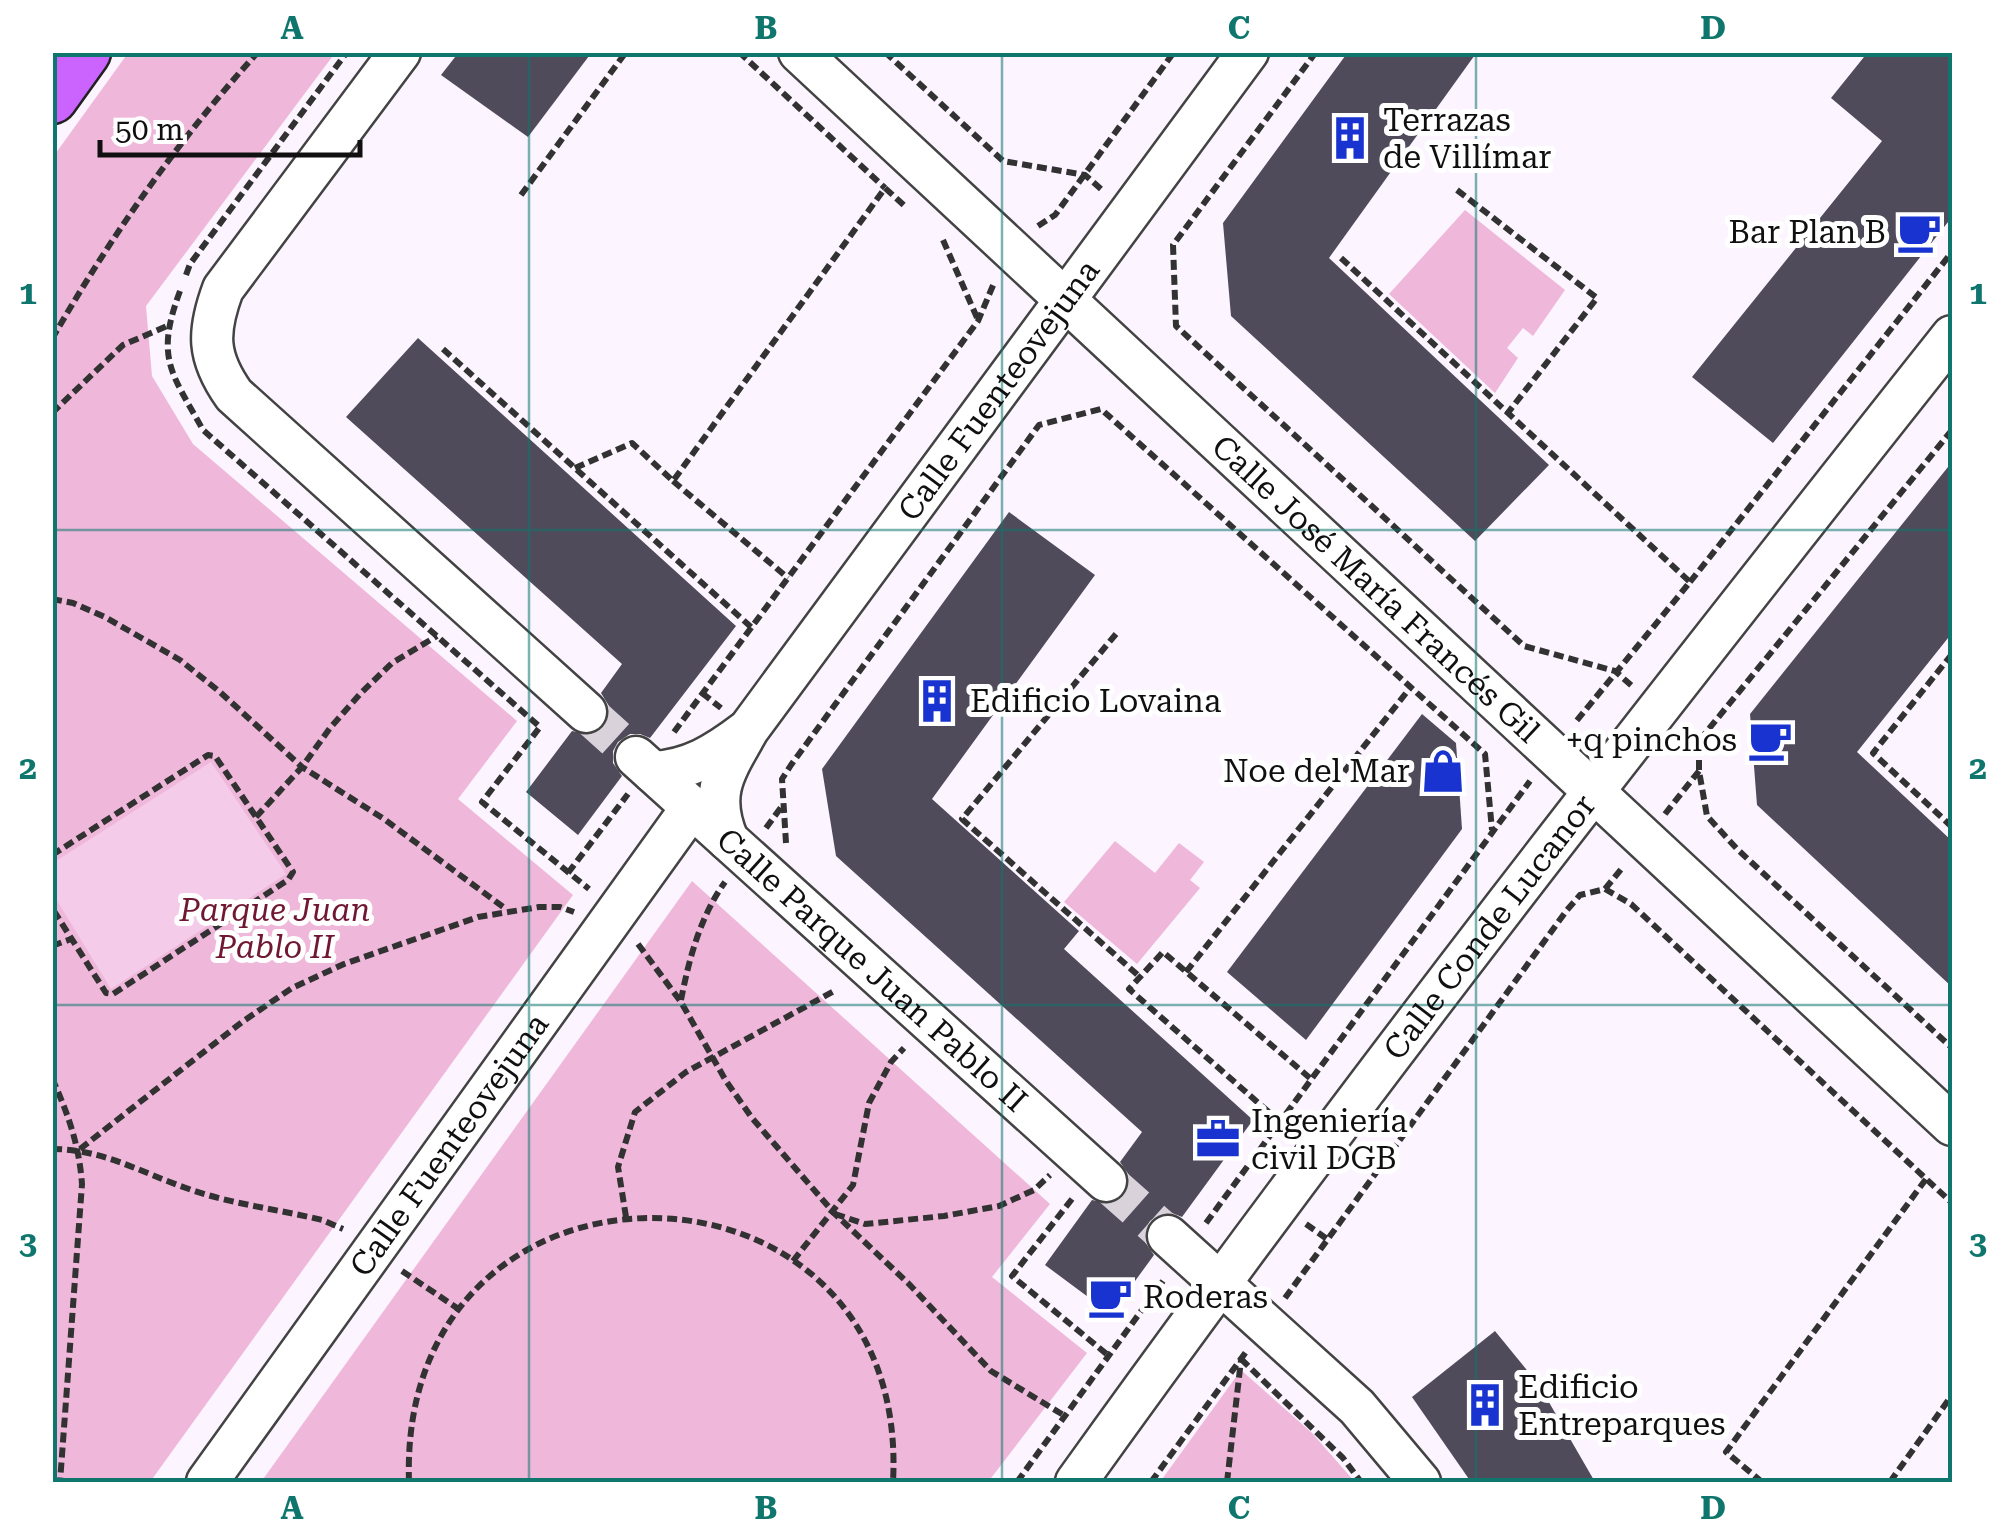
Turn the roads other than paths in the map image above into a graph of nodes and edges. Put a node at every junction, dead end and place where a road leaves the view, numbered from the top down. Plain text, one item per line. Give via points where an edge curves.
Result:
1 (85, 52) edge
2 (400, 52) edge
3 (800, 52) edge
4 (1248, 52) edge
5 (52, 98) edge
6 (1065, 300) junction
7 (1952, 336) edge
8 (586, 712) tunnel mouth
9 (748, 730) junction
10 (646, 766) joint
11 (1592, 790) junction
12 (692, 808) junction
13 (728, 840) junction
14 (1952, 1124) edge
15 (1089, 1194) tunnel mouth
16 (1177, 1244) tunnel mouth
17 (1219, 1282) junction
18 (207, 1482) edge
19 (1076, 1482) edge
20 (1420, 1482) edge

1 - 5 main road
2 - 8 street via 223,288 211,346 234,395
3 - 6 street, Calle José María Francés Gil
4 - 6 street, Calle Fuenteovejuna
6 - 9 street, Calle Fuenteovejuna
6 - 11 street, Calle José María Francés Gil
7 - 11 street, Calle Conde Lucanor
9 - 10 street, Calle Fuenteovejuna via 706,760 671,771
9 - 13 street, Calle Fuenteovejuna via 720,786
10 - 12 street, Calle Parque Juan Pablo II
11 - 14 street, Calle José María Francés Gil
11 - 17 street, Calle Conde Lucanor
12 - 13 street, Calle Parque Juan Pablo II
12 - 18 street, Calle Fuenteovejuna via 600,908 374,1250
13 - 15 street, Calle Parque Juan Pablo II
16 - 17 street
17 - 19 street, Calle Conde Lucanor
17 - 20 street via 1358,1407

